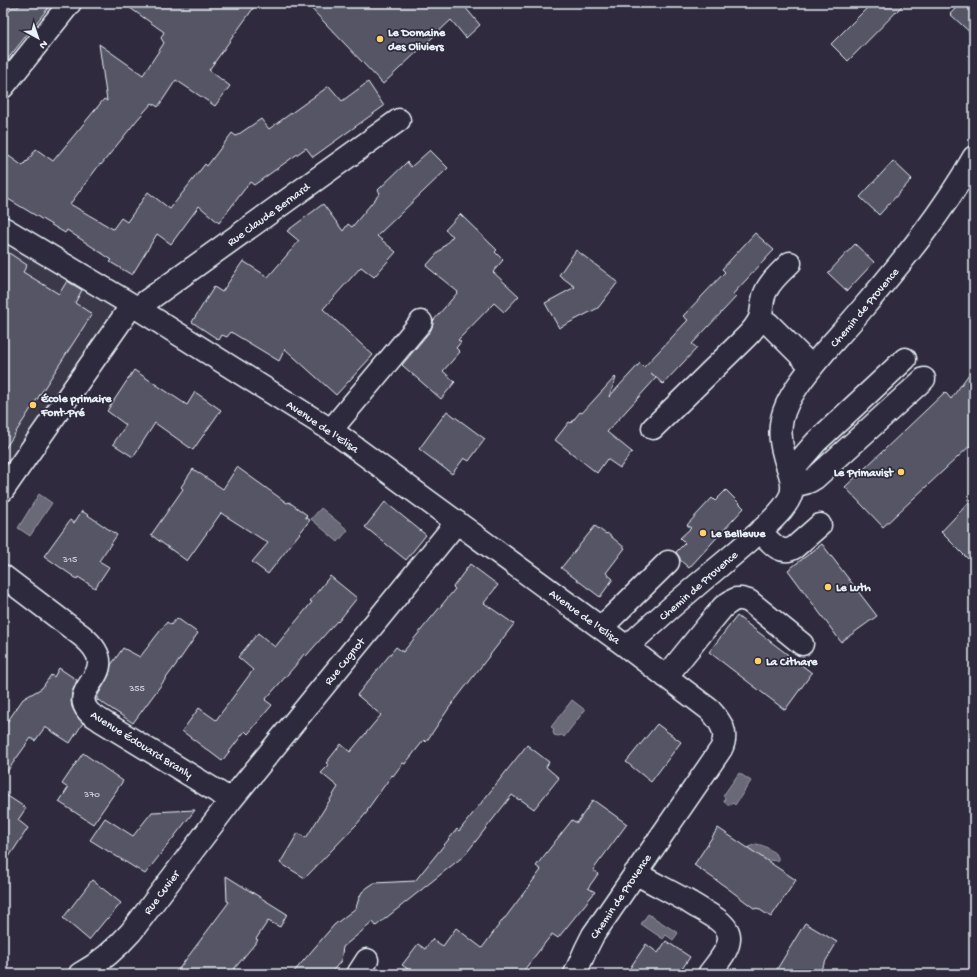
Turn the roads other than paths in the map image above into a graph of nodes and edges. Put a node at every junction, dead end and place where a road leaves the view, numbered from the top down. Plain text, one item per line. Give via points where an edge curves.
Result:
1 (70, 3) edge
2 (3, 87) edge
3 (399, 120) dead end
4 (974, 156) edge
5 (3, 228) edge
6 (790, 263) dead end
7 (135, 307) junction
8 (760, 318) junction
9 (421, 322) dead end
10 (905, 359) dead end
11 (812, 367) junction
12 (924, 379) dead end
13 (653, 428) dead end
14 (331, 430) junction
15 (791, 478) junction
16 (3, 490) edge
17 (457, 522) junction
18 (820, 525) dead end
19 (760, 531) junction
20 (668, 562) dead end
21 (3, 576) edge
22 (601, 628) junction
23 (802, 644) dead end
24 (627, 647) junction
25 (666, 677) junction
26 (231, 800) junction
27 (635, 873) junction
28 (80, 974) edge
29 (575, 974) edge
30 (709, 974) edge

1 - 2 street
3 - 7 street, Rue Claude Bernard
4 - 11 street, Chemin de Provence via 922,236
5 - 7 street, Avenue de l'Elisa
6 - 8 street via 766,290
7 - 14 street, Avenue de l'Elisa
7 - 16 street, Rue Claude Bernard
8 - 11 street
8 - 13 street via 747,336
9 - 14 street
10 - 15 street via 816,442
11 - 15 street, Chemin de Provence via 789,400 780,429 781,443
12 - 15 street via 815,478 798,485
14 - 17 street, Avenue de l'Elisa
15 - 19 street, Chemin de Provence via 791,493 786,504
17 - 22 street, Avenue de l'Elisa
17 - 26 street, Rue Cugnot
18 - 19 street via 795,547 784,551 776,547
19 - 24 street, Chemin de Provence
20 - 22 street
21 - 26 street, Avenue Édouard Branly via 82,636 96,650 99,666 83,696 88,711
22 - 24 street, Avenue de l'Elisa
23 - 25 street via 749,601 736,599 723,607
24 - 25 street, Chemin de Provence
25 - 27 street, Chemin de Provence via 716,716 724,730 724,742
26 - 28 street, Rue Cuvier via 131,932 98,964
27 - 29 street, Chemin de Provence via 594,935
27 - 30 street via 700,908 717,919 728,931 727,948

